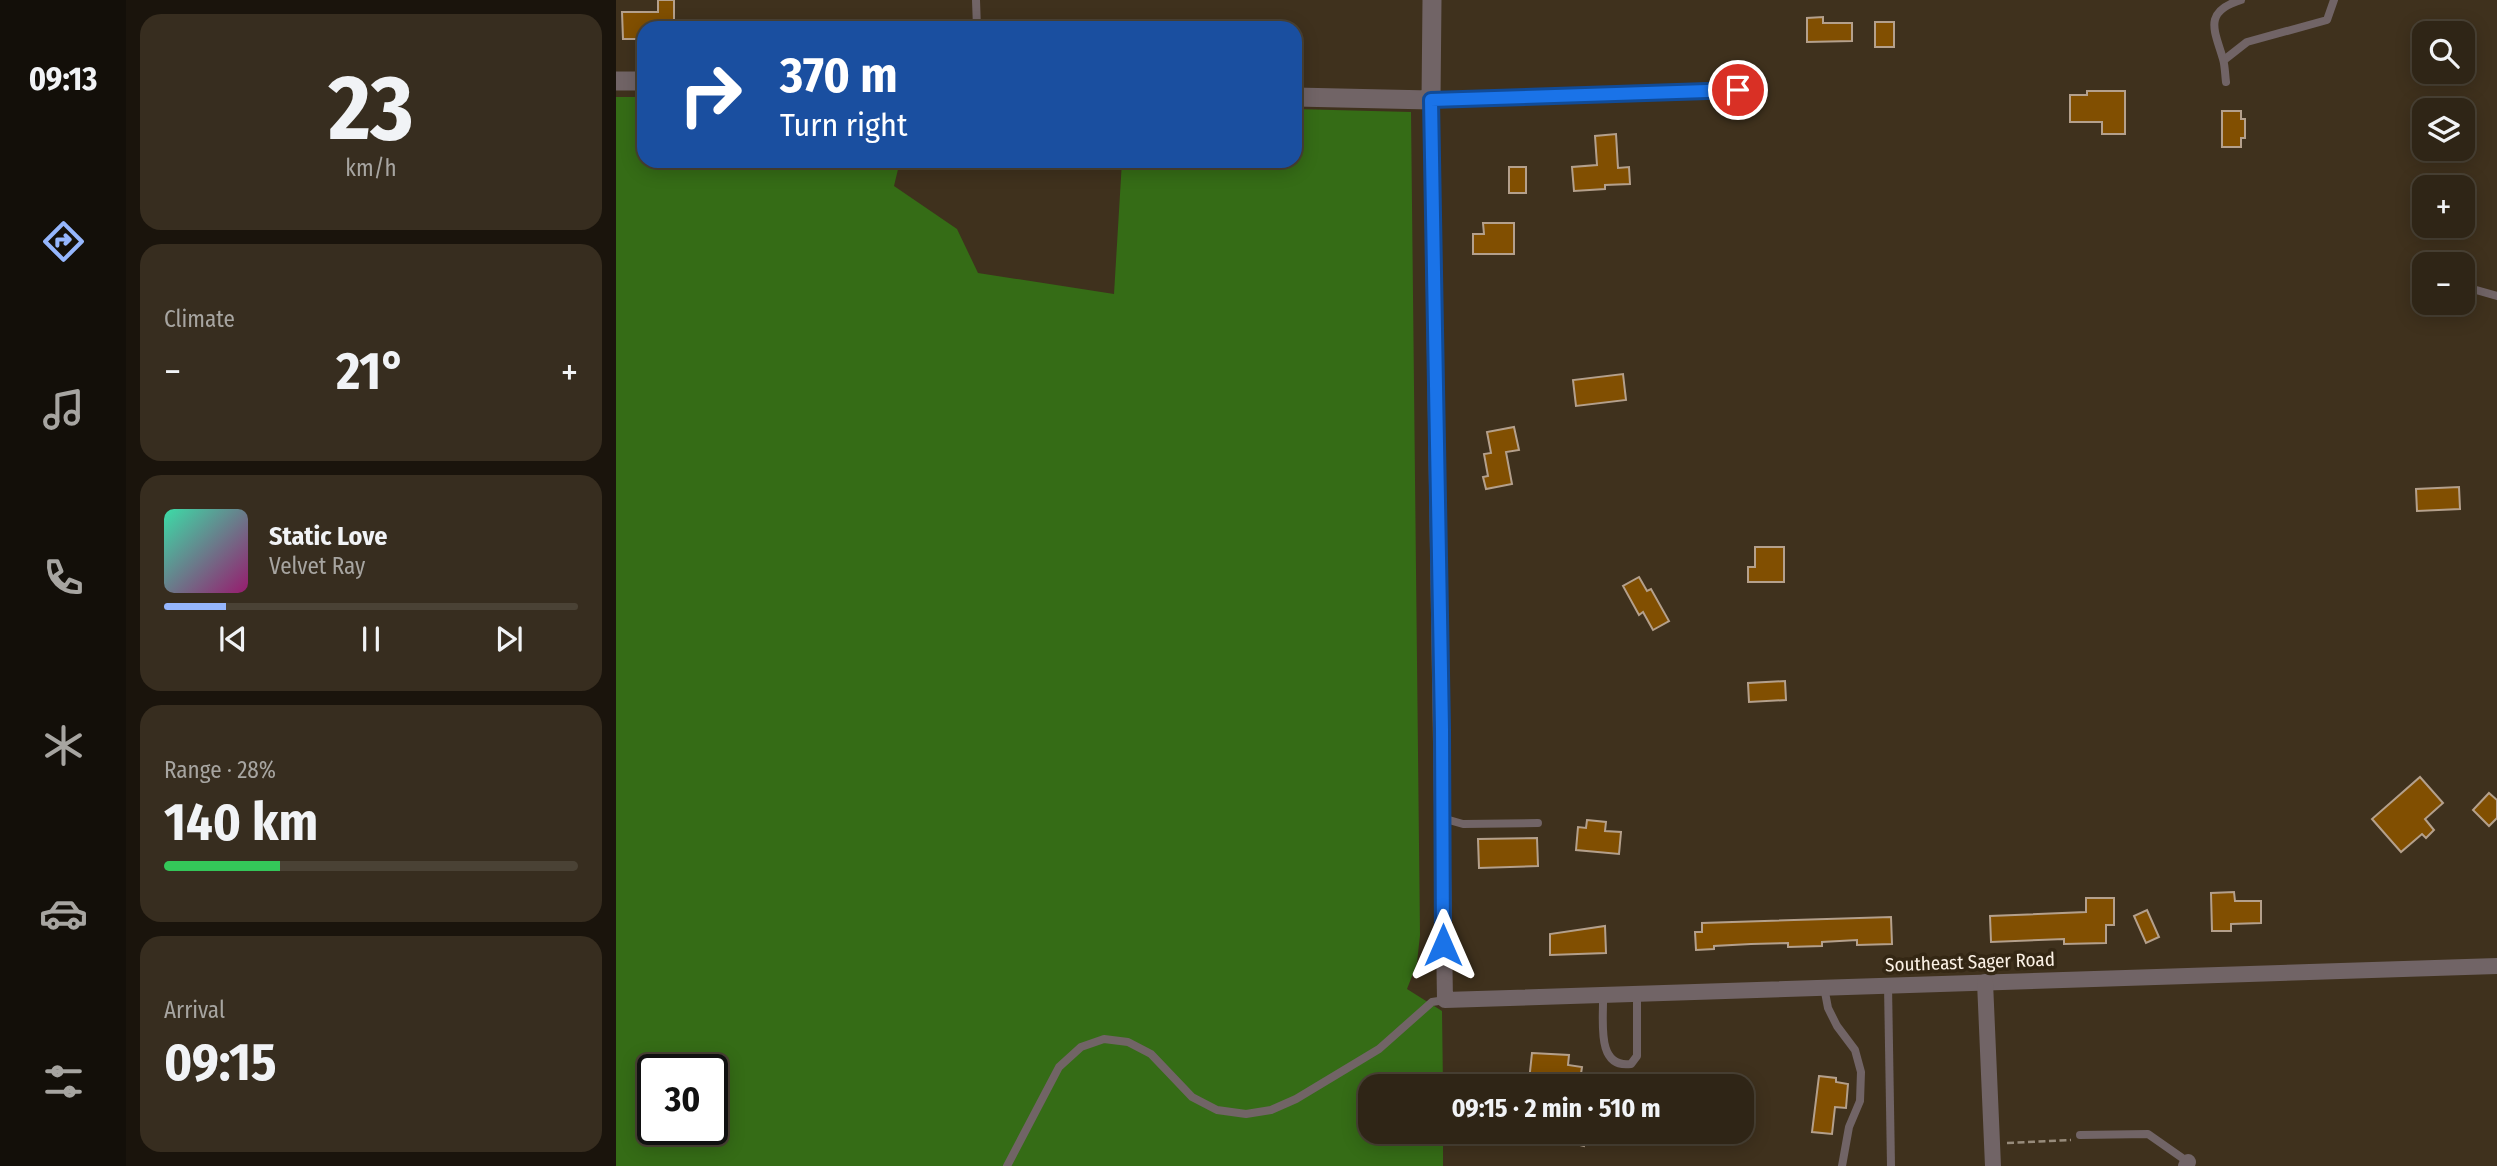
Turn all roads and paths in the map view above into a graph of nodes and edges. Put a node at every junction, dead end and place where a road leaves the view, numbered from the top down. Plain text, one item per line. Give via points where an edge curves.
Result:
1 (976, 0) edge
2 (1432, 0) edge
3 (2241, 0) edge
4 (2334, 0) edge
5 (977, 21) edge
6 (2224, 60) junction
7 (616, 80) edge
8 (637, 81) edge
9 (2226, 82) dead end
10 (1738, 90) dead end
11 (1302, 97) edge
12 (1431, 100) junction
13 (2475, 290) edge
14 (2497, 296) edge
15 (1442, 818) junction
16 (1538, 823) dead end
17 (2497, 966) edge
18 (1986, 982) junction
19 (1888, 985) junction
20 (1824, 987) junction
21 (1637, 993) junction
22 (1603, 994) junction
23 (1445, 1000) junction
24 (2080, 1135) joint
25 (1992, 1144) junction
26 (2187, 1164) edge
27 (1007, 1166) edge
28 (1842, 1166) edge
29 (1891, 1166) edge
30 (1993, 1166) edge

1 - 5 lane
2 - 12 street
3 - 6 lane via 2219,11 2214,21 2215,40
4 - 6 lane via 2327,20 2247,42
6 - 9 lane
7 - 8 street
10 - 12 lane
11 - 12 street
12 - 15 street
13 - 14 lane
15 - 16 lane via 1463,824
15 - 23 street
17 - 18 street, Southeast Sager Road
18 - 19 street, Southeast Sager Road
18 - 25 street
19 - 20 street, Southeast Sager Road
19 - 29 lane
20 - 21 street, Southeast Sager Road
20 - 28 lane via 1828,1007 1861,1072 1860,1101
21 - 22 street, Southeast Sager Road
21 - 22 lane via 1637,1056 1631,1064 1620,1065 1612,1062 1606,1050
22 - 23 street, Southeast Sager Road
23 - 27 lane via 1432,1002 1379,1049 1296,1099 1246,1114 1217,1110 1192,1097 1151,1055 1128,1042 1104,1039 1081,1047 1059,1067
24 - 25 path via 2071,1140
24 - 26 lane via 2148,1134
25 - 30 street

